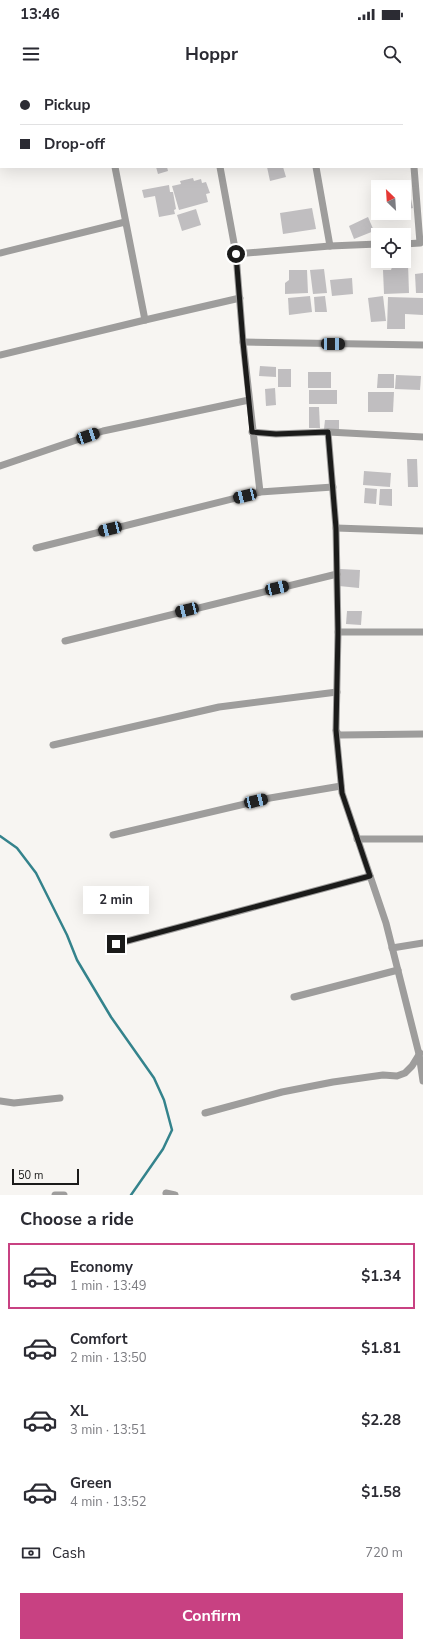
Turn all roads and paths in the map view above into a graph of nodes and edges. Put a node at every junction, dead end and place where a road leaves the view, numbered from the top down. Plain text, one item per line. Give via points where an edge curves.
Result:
1 (114, 168) edge
2 (220, 168) edge
3 (316, 168) edge
4 (414, 168) edge
5 (125, 222) junction
6 (371, 244) edge
7 (411, 244) edge
8 (330, 246) junction
9 (0, 253) edge
10 (236, 254) junction
11 (240, 298) junction
12 (145, 320) junction
13 (243, 342) junction
14 (423, 345) edge
15 (0, 355) edge
16 (249, 400) junction
17 (252, 432) junction
18 (328, 432) junction
19 (423, 437) edge
20 (0, 466) edge
21 (333, 487) junction
22 (260, 492) junction
23 (336, 528) junction
24 (423, 531) edge
25 (36, 548) dead end
26 (337, 574) junction
27 (338, 632) junction
28 (423, 632) edge
29 (65, 641) dead end
30 (337, 692) junction
31 (336, 730) junction
32 (423, 734) edge
33 (53, 745) dead end
34 (341, 786) junction
35 (113, 835) dead end
36 (357, 839) junction
37 (423, 839) edge
38 (370, 876) junction
39 (423, 943) edge
40 (116, 944) dead end
41 (392, 948) junction
42 (398, 970) junction
43 (294, 997) dead end
44 (421, 1052) edge
45 (423, 1081) edge
46 (60, 1098) dead end
47 (0, 1101) edge
48 (205, 1113) dead end
49 (166, 1193) dead end
50 (55, 1195) edge
51 (64, 1195) edge
52 (175, 1195) edge

1 - 5 street
2 - 10 street
3 - 8 street
4 - 7 street via 420,243
5 - 9 street
5 - 12 street
6 - 8 street
8 - 10 street
10 - 11 street
11 - 12 street
11 - 13 street
12 - 15 street
13 - 14 street
13 - 16 street
16 - 17 street
16 - 20 street via 103,432
17 - 18 street
17 - 22 street
18 - 19 street
18 - 21 street
21 - 22 street
21 - 23 street
22 - 25 street
23 - 24 street
23 - 26 street
26 - 27 street
26 - 29 street
27 - 28 street
27 - 30 street
30 - 31 street
30 - 33 street via 219,707
31 - 32 street via 338,734
31 - 34 street
34 - 35 street via 270,798
34 - 36 street
36 - 37 street
36 - 38 street
38 - 40 street
38 - 41 street
39 - 41 street
41 - 42 street
42 - 43 street
42 - 44 street
44 - 45 street
44 - 48 street via 405,1073 397,1076 383,1075 311,1087
46 - 47 street via 14,1103
49 - 52 street
50 - 51 street

